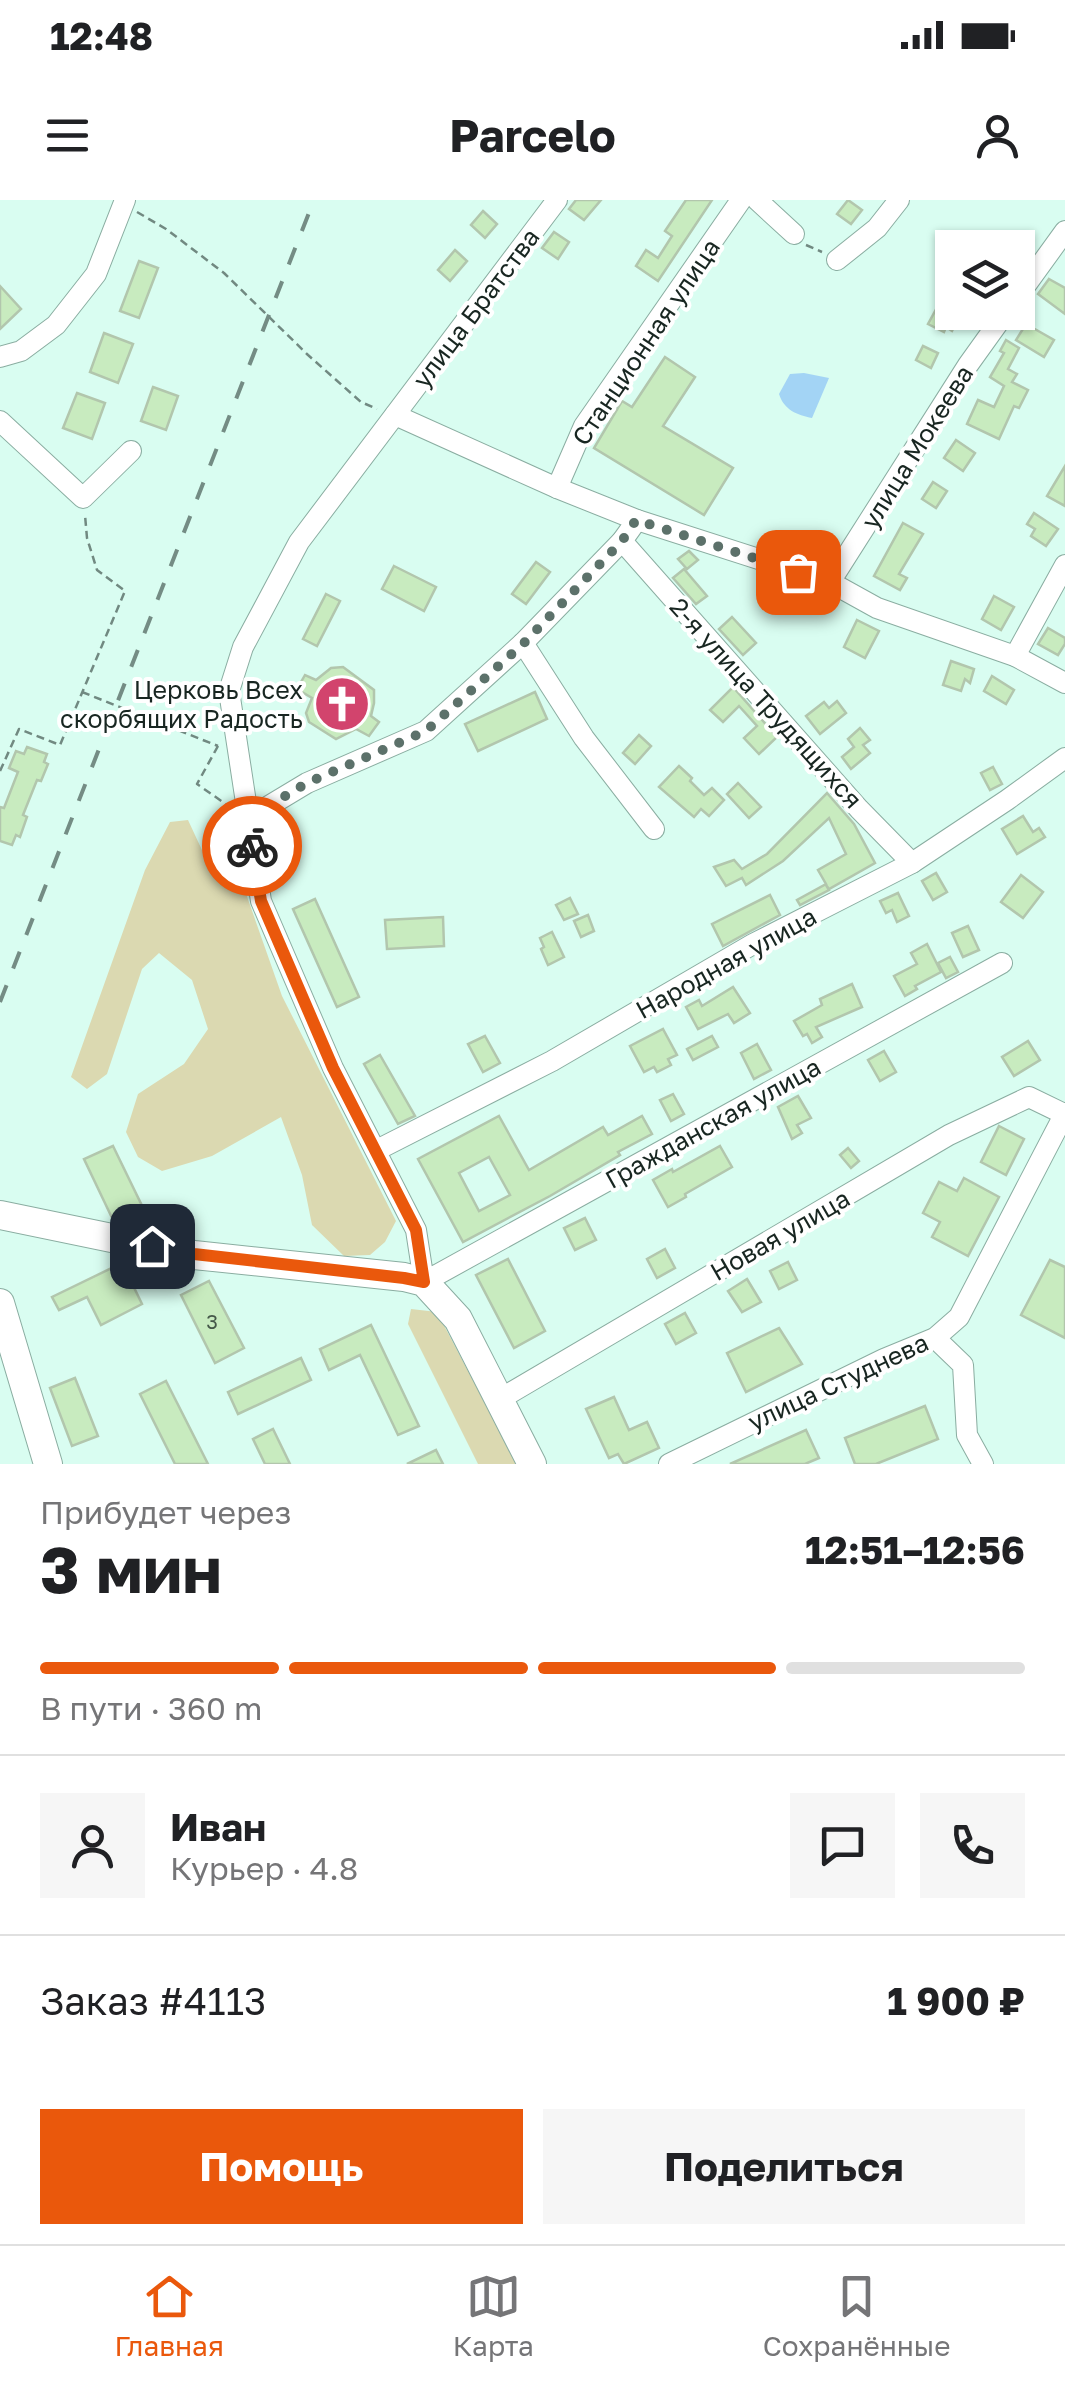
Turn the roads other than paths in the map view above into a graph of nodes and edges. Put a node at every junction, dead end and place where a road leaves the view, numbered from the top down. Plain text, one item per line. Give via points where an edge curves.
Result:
1 (557, 200) edge
2 (741, 200) edge
3 (757, 200) edge
4 (899, 200) edge
5 (123, 201) edge
6 (1065, 230) edge
7 (794, 234) road end
8 (837, 260) road end
9 (1035, 272) edge
10 (993, 330) edge
11 (0, 358) edge
12 (395, 416) junction
13 (0, 421) edge
14 (132, 451) dead end
15 (557, 488) junction
16 (636, 520) junction
17 (622, 541) junction
18 (1065, 565) edge
19 (830, 582) junction
20 (524, 643) junction
21 (1015, 656) junction
22 (1065, 684) edge
23 (1065, 758) edge
24 (247, 819) junction
25 (654, 829) dead end
26 (912, 863) junction
27 (1002, 963) dead end
28 (1065, 1114) edge
29 (376, 1150) junction
30 (0, 1216) edge
31 (424, 1282) junction
32 (0, 1303) edge
33 (935, 1338) junction
34 (500, 1399) junction
35 (48, 1464) edge
36 (532, 1464) edge
37 (670, 1464) edge
38 (983, 1464) edge

1 - 12 street, улица Братства
2 - 15 street, Станционная улица via 584,426
3 - 7 street
4 - 8 street
5 - 11 street via 96,274 56,325
6 - 9 street
10 - 19 street, улица Мокеева
12 - 15 street
12 - 24 street, улица Братства via 299,542 243,648 229,691
13 - 14 street via 83,498
15 - 16 street
16 - 17 street
16 - 19 street
17 - 20 street
17 - 26 street, 2-я улица Трудящихся
18 - 21 street
19 - 21 street via 878,608
20 - 24 street via 426,731 307,783
20 - 25 street via 584,738
21 - 22 street
23 - 26 street, Народная улица
24 - 29 street, улица Братства via 261,901
26 - 29 street, Народная улица
27 - 31 street, Гражданская улица
28 - 33 street, улица Студнева via 959,1317
28 - 34 street, Новая улица via 1030,1096 949,1135
29 - 31 street, улица Братства via 416,1230
30 - 31 main road via 194,1254
31 - 34 main road via 458,1319
32 - 35 main road
33 - 37 street, улица Студнева
33 - 38 street via 964,1364 967,1434
34 - 36 main road

